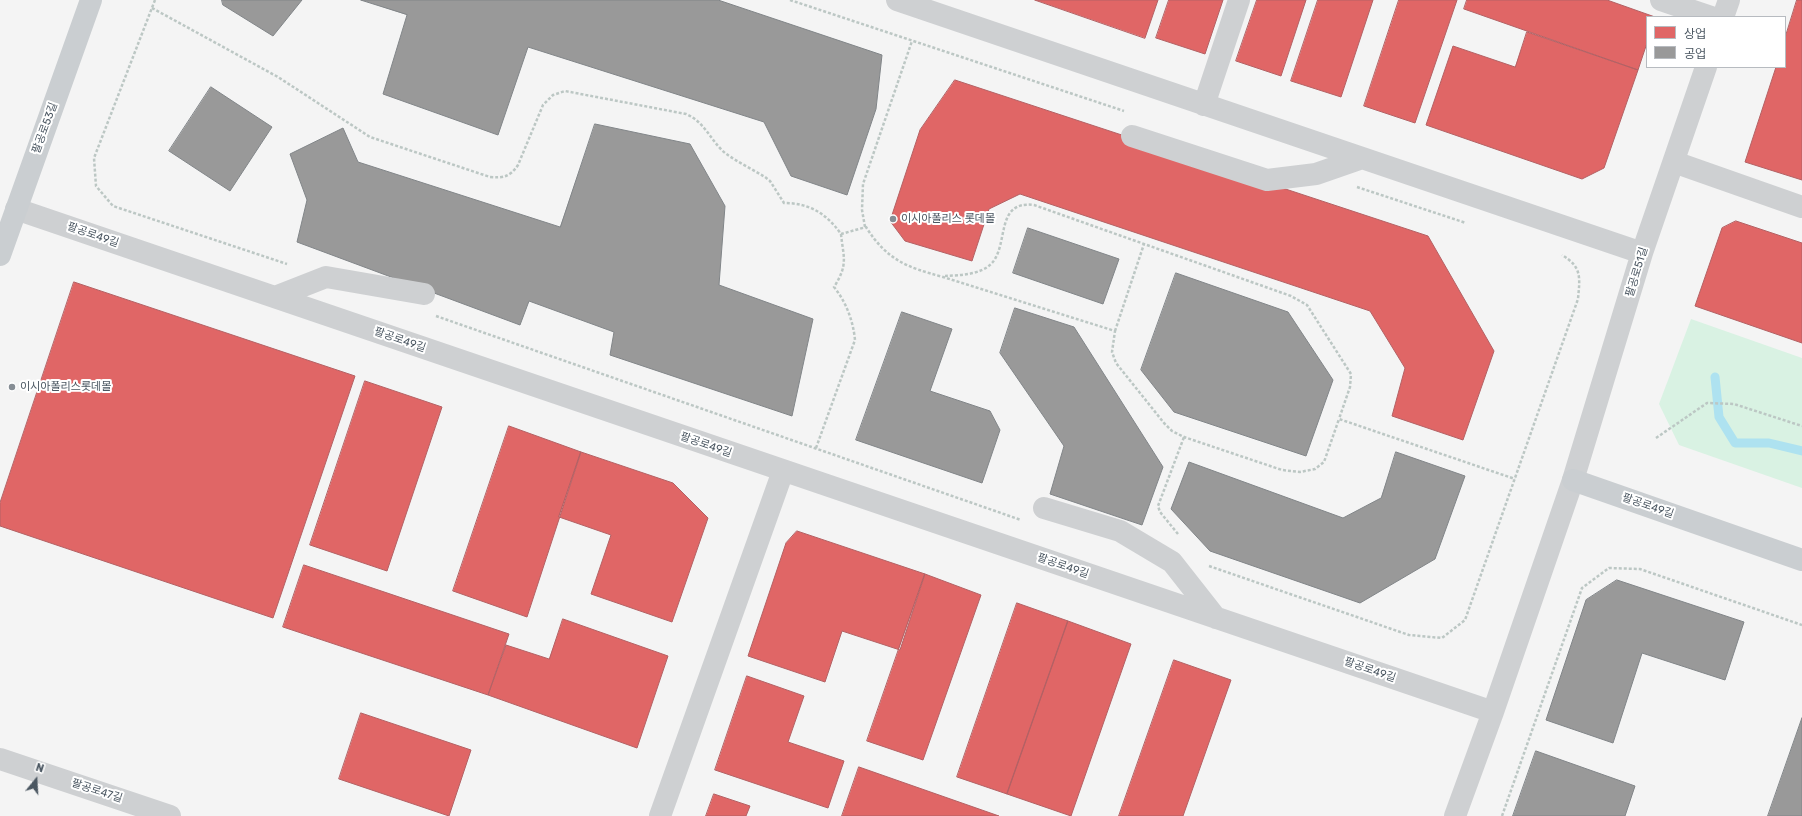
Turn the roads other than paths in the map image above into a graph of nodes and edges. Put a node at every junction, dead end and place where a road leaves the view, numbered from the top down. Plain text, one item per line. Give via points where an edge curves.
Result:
1 (91, 0) edge
2 (897, 0) edge
3 (1239, 0) edge
4 (1661, 0) edge
5 (1729, 0) edge
6 (936, 6) edge
7 (1708, 16) edge
8 (1723, 16) edge
9 (1706, 68) edge
10 (1204, 105) junction
11 (1132, 136) dead end
12 (1362, 158) junction
13 (1674, 162) junction
14 (1802, 207) edge
15 (16, 209) junction
16 (1642, 253) junction
17 (0, 255) edge
18 (275, 297) junction
19 (427, 304) road end
20 (783, 471) junction
21 (1573, 480) junction
22 (1044, 508) dead end
23 (1802, 560) edge
24 (1216, 618) junction
25 (1493, 712) junction
26 (0, 759) edge
27 (170, 816) edge
28 (660, 816) edge
29 (1455, 816) edge

1 - 15 main road, 팔공로53길
2 - 6 street
3 - 10 street
4 - 7 street
5 - 8 street
6 - 10 street
9 - 13 street, 팔공로51길
10 - 12 street
11 - 12 street via 1267,180 1316,174
12 - 16 street
13 - 14 street
13 - 16 street, 팔공로51길
15 - 17 main road, 팔공로53길
15 - 18 street, 팔공로49길
16 - 21 street, 팔공로51길
18 - 19 street via 326,277
18 - 20 street, 팔공로49길
20 - 24 street, 팔공로49길
20 - 28 street
21 - 23 main road, 팔공로49길
21 - 25 street
22 - 24 street via 1120,531 1172,562
24 - 25 street, 팔공로49길
25 - 29 street
26 - 27 street, 팔공로47길

